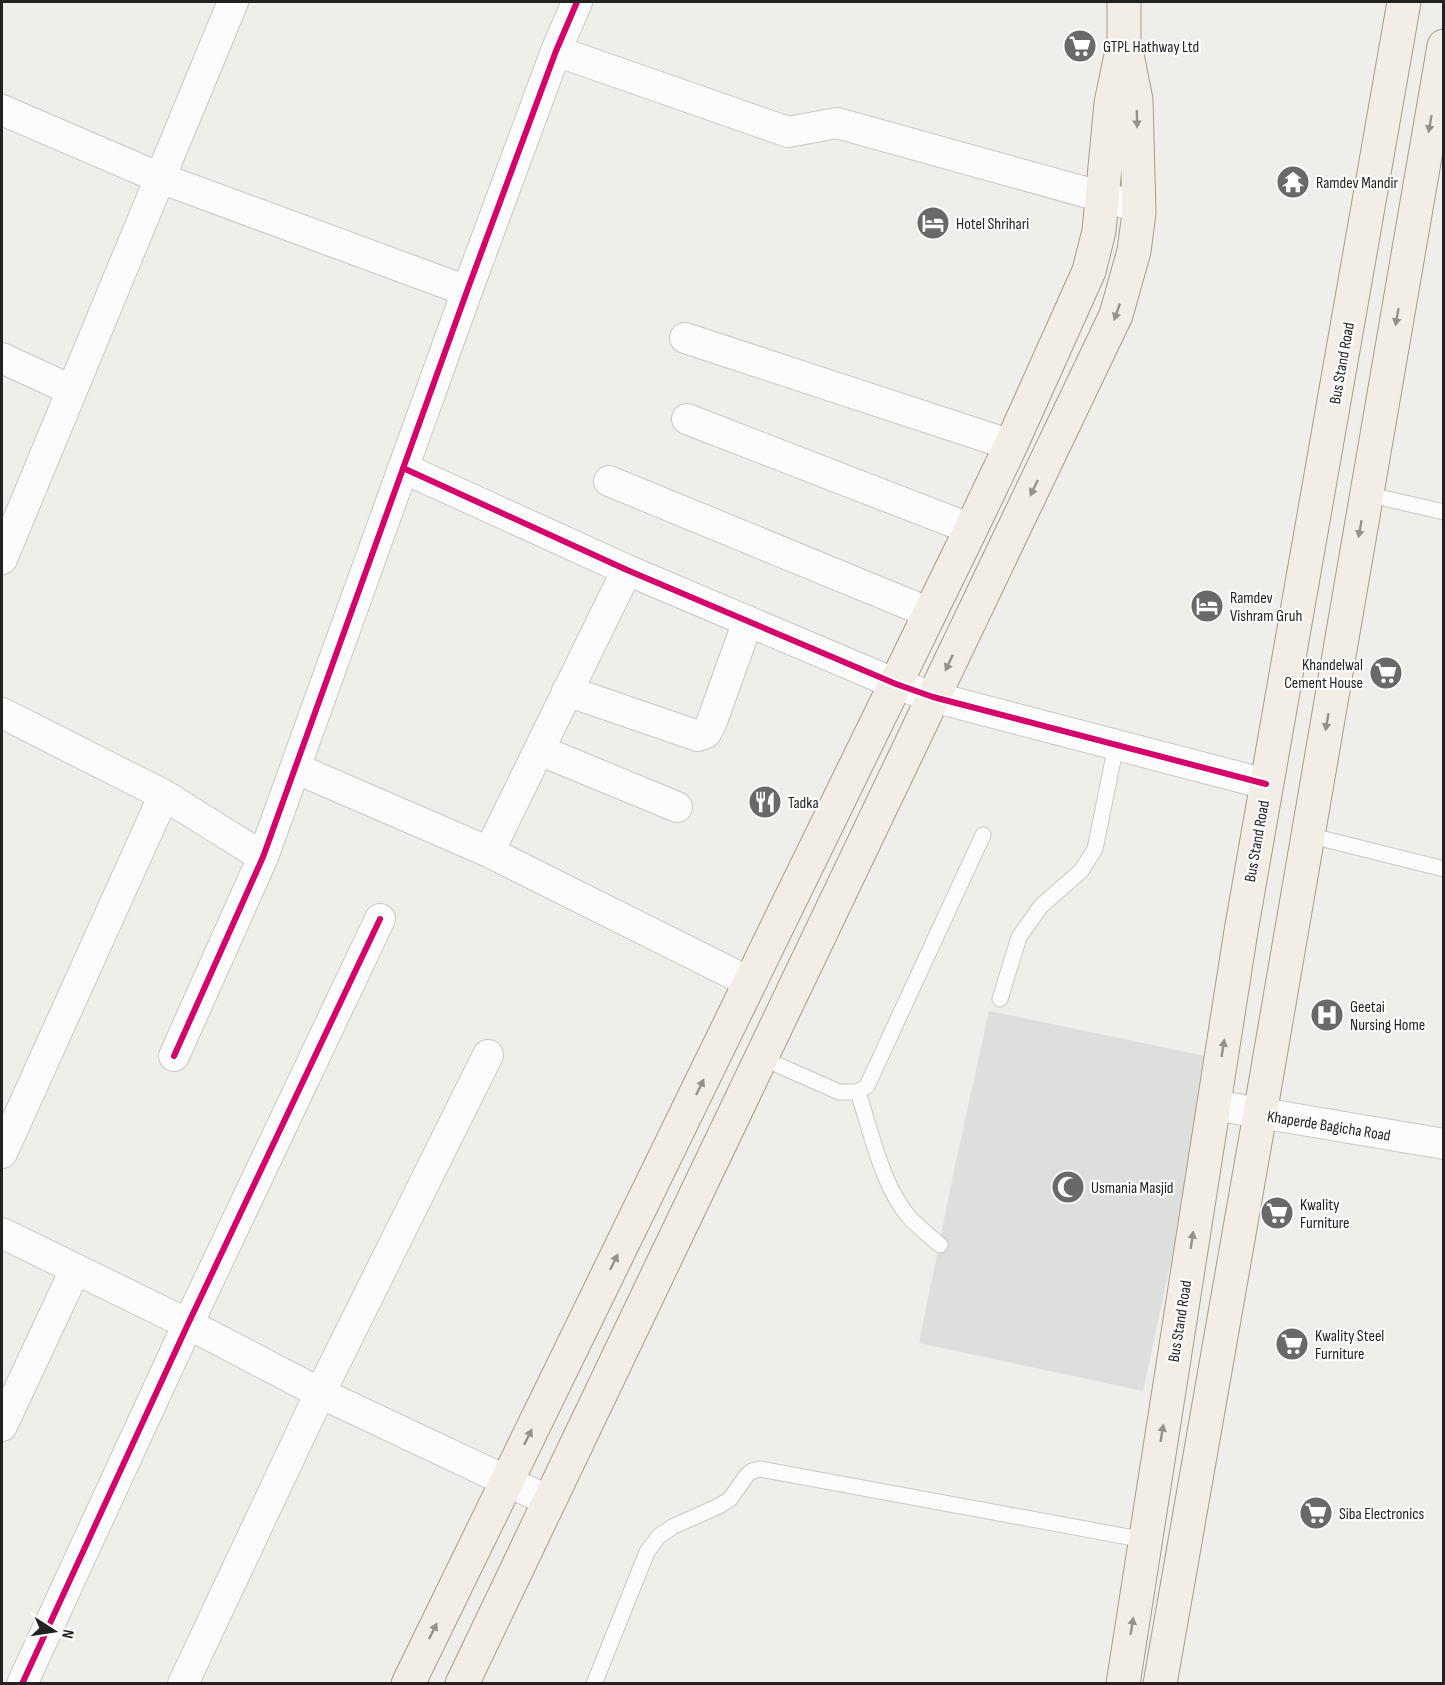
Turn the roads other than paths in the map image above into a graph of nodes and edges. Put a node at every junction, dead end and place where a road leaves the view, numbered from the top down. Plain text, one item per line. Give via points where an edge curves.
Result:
1 (233, 2) edge
2 (577, 2) edge
3 (1124, 2) edge
4 (1404, 2) edge
5 (1124, 41) junction
6 (1443, 46) edge
7 (555, 51) junction
8 (2, 110) edge
9 (160, 178) junction
10 (1103, 197) junction
11 (1139, 207) junction
12 (467, 291) junction
13 (685, 338) dead end
14 (2, 358) edge
15 (72, 390) junction
16 (687, 419) dead end
17 (1011, 446) junction
18 (404, 468) junction
19 (609, 481) dead end
20 (1366, 494) junction
21 (1443, 512) edge
22 (970, 530) junction
23 (2, 559) edge
24 (627, 570) junction
25 (930, 613) junction
26 (748, 621) junction
27 (896, 684) junction
28 (567, 691) junction
29 (933, 697) junction
30 (2, 713) edge
31 (1116, 745) junction
32 (539, 750) junction
33 (295, 768) junction
34 (1266, 784) junction
35 (164, 795) junction
36 (677, 807) dead end
37 (983, 835) dead end
38 (1308, 835) junction
39 (489, 852) junction
40 (263, 857) junction
41 (1443, 869) edge
42 (381, 919) dead end
43 (751, 983) junction
44 (1000, 999) dead end
45 (488, 1055) dead end
46 (174, 1056) dead end
47 (760, 1057) junction
48 (858, 1092) junction
49 (1214, 1105) junction
50 (1260, 1114) junction
51 (1443, 1144) edge
52 (2, 1153) edge
53 (2, 1233) edge
54 (940, 1245) dead end
55 (75, 1270) junction
56 (188, 1324) junction
57 (321, 1393) junction
58 (2, 1426) edge
59 (507, 1482) junction
60 (549, 1501) junction
61 (1145, 1540) junction
62 (22, 1683) edge
63 (183, 1683) edge
64 (408, 1683) edge
65 (462, 1683) edge
66 (594, 1683) edge
67 (1123, 1683) edge
68 (1160, 1683) edge

1 - 9 street
2 - 7 street
3 - 5 main road
4 - 34 main road, Bus Stand Road
5 - 10 main road via 1112,103
5 -> 11 main road via 1136,100
6 -> 20 main road
7 - 10 street via 788,132 837,123
7 - 12 street
8 - 9 street
9 - 12 street
9 - 15 street
10 - 11 street
10 - 17 main road via 1089,271
11 -> 29 main road via 1134,251 1116,315
12 - 18 street
13 - 17 street
14 - 15 street
15 - 23 street
16 - 22 street
17 - 22 main road
18 - 24 street
18 - 33 street
19 - 25 street
20 - 21 lane
20 -> 38 main road
22 - 25 main road
24 - 26 street
24 - 28 street
25 - 27 main road
26 - 27 street
26 - 28 street via 706,733 698,736
27 - 29 street
27 - 43 main road
28 - 32 street
29 - 31 street
29 - 47 main road
30 - 35 street
31 - 34 street
31 - 44 lane via 1095,849 1081,870 1041,906 1019,937
32 - 36 street
32 - 39 street
33 - 39 street
33 - 40 street
49 -> 34 main road, Bus Stand Road
35 - 40 street
35 - 52 street
37 - 48 lane via 867,1086
38 - 41 lane
38 - 50 main road
39 - 43 street
40 - 46 street
42 - 56 street
59 -> 43 main road
45 - 57 street
47 - 48 lane via 839,1092
47 - 60 main road
48 - 54 lane via 892,1190 909,1216
49 - 50 street, Khaperde Bagicha Road
61 -> 49 main road, Bus Stand Road
50 - 51 street, Khaperde Bagicha Road
50 - 68 main road
53 - 55 street
55 - 56 street
55 - 58 street
56 - 57 street
56 - 62 street
57 - 59 street
57 - 63 street
59 - 60 street
64 -> 59 main road
60 - 65 main road
61 - 66 lane via 760,1469 752,1471 725,1503 674,1526 659,1536 647,1552
67 -> 61 main road, Bus Stand Road

